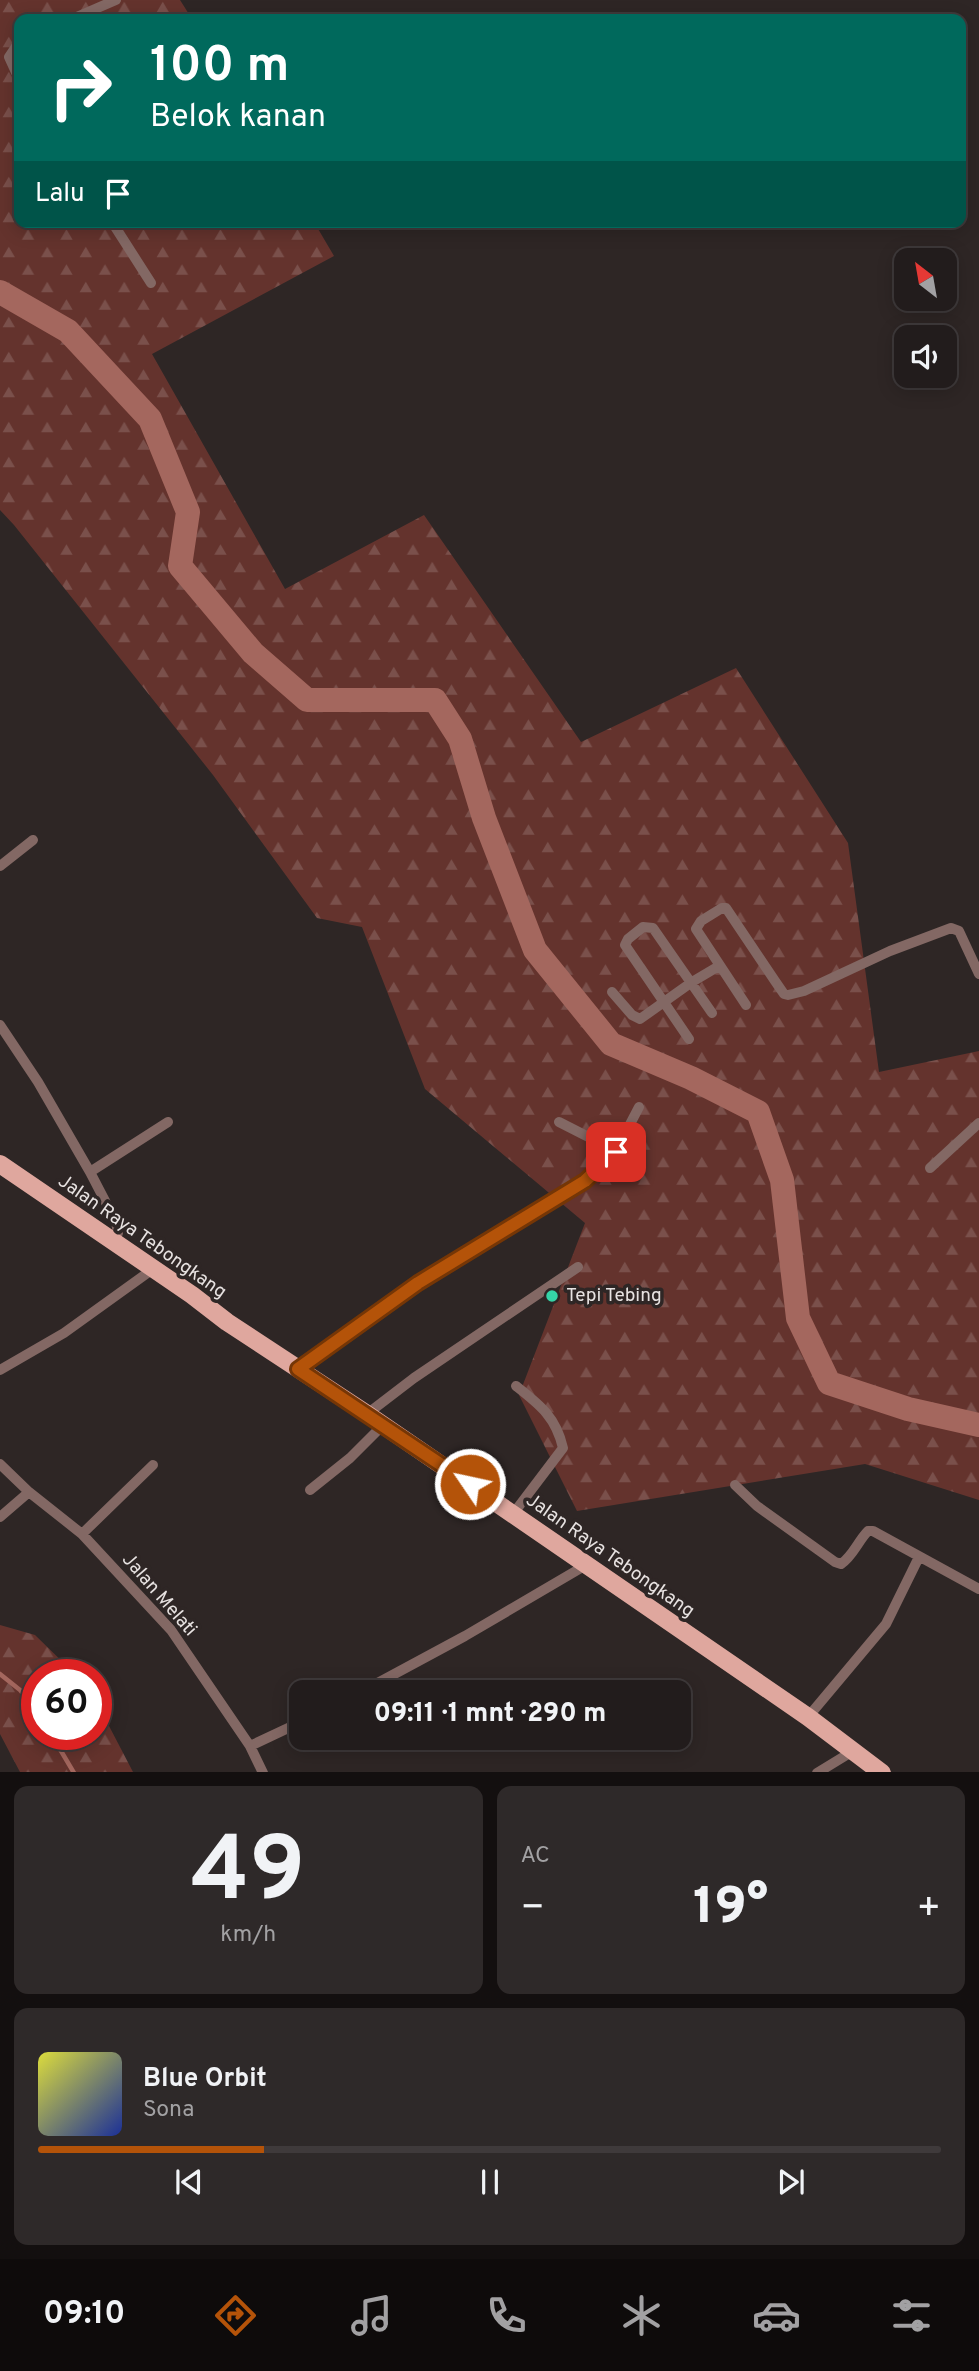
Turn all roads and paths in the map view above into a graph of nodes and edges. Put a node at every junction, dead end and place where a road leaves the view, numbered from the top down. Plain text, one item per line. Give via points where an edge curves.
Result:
1 (116, 0) edge
2 (84, 14) edge
3 (14, 50) edge
4 (14, 68) edge
5 (115, 228) edge
6 (151, 283) dead end
7 (33, 840) dead end
8 (0, 866) edge
9 (719, 966) junction
10 (979, 974) edge
11 (692, 982) junction
12 (612, 992) dead end
13 (664, 1001) junction
14 (746, 1005) dead end
15 (712, 1013) dead end
16 (0, 1025) edge
17 (689, 1040) dead end
18 (639, 1107) dead end
19 (168, 1122) dead end
20 (559, 1122) dead end
21 (979, 1123) edge
22 (616, 1152) junction
23 (0, 1164) edge
24 (930, 1168) dead end
25 (90, 1172) junction
26 (114, 1243) junction
27 (578, 1267) dead end
28 (152, 1269) junction
29 (298, 1369) junction
30 (0, 1370) edge
31 (516, 1386) dead end
32 (367, 1414) junction
33 (383, 1426) junction
34 (0, 1464) edge
35 (153, 1465) dead end
36 (735, 1485) dead end
37 (310, 1490) dead end
38 (29, 1492) junction
39 (513, 1514) junction
40 (0, 1517) edge
41 (82, 1534) junction
42 (919, 1557) junction
43 (586, 1565) junction
44 (979, 1589) edge
45 (384, 1680) edge
46 (808, 1717) junction
47 (289, 1728) edge
48 (250, 1746) junction
49 (853, 1751) junction
50 (263, 1772) edge
51 (819, 1772) edge
52 (881, 1772) edge

1 - 2 street
3 - 4 street via 9,57
5 - 6 street
7 - 8 street
9 - 10 street via 696,929 701,921 726,908 784,994 804,991 951,928 959,931
9 - 11 street
9 - 14 street
11 - 13 street
11 - 13 street via 653,928 643,927 625,945
11 - 15 street
12 - 13 street via 639,1018
13 - 17 street
16 - 25 street
18 - 22 street
19 - 25 street
20 - 22 street
21 - 24 street
22 - 29 street via 585,1181 418,1283
23 - 26 main road, Jalan Raya Tebongkang
25 - 26 street via 116,1222
26 - 28 main road, Jalan Raya Tebongkang
27 - 32 street
28 - 29 main road, Jalan Raya Tebongkang
28 - 30 street via 64,1334
29 - 32 main road, Jalan Raya Tebongkang
31 - 39 street via 550,1417 563,1448
32 - 33 main road, Jalan Raya Tebongkang
33 - 37 street
33 - 39 main road, Jalan Raya Tebongkang
34 - 38 street, Jalan Melati
35 - 41 street
36 - 42 street via 782,1526 835,1562 846,1561 869,1531
38 - 40 street
38 - 41 street, Jalan Melati
39 - 43 main road, Jalan Raya Tebongkang
41 - 48 street, Jalan Melati via 171,1630
42 - 44 street
42 - 46 street via 886,1624
43 - 45 street
43 - 46 main road, Jalan Raya Tebongkang
46 - 49 main road, Jalan Raya Tebongkang
47 - 48 street
48 - 50 street, Jalan Melati
49 - 51 street
49 - 52 main road, Jalan Raya Tebongkang

